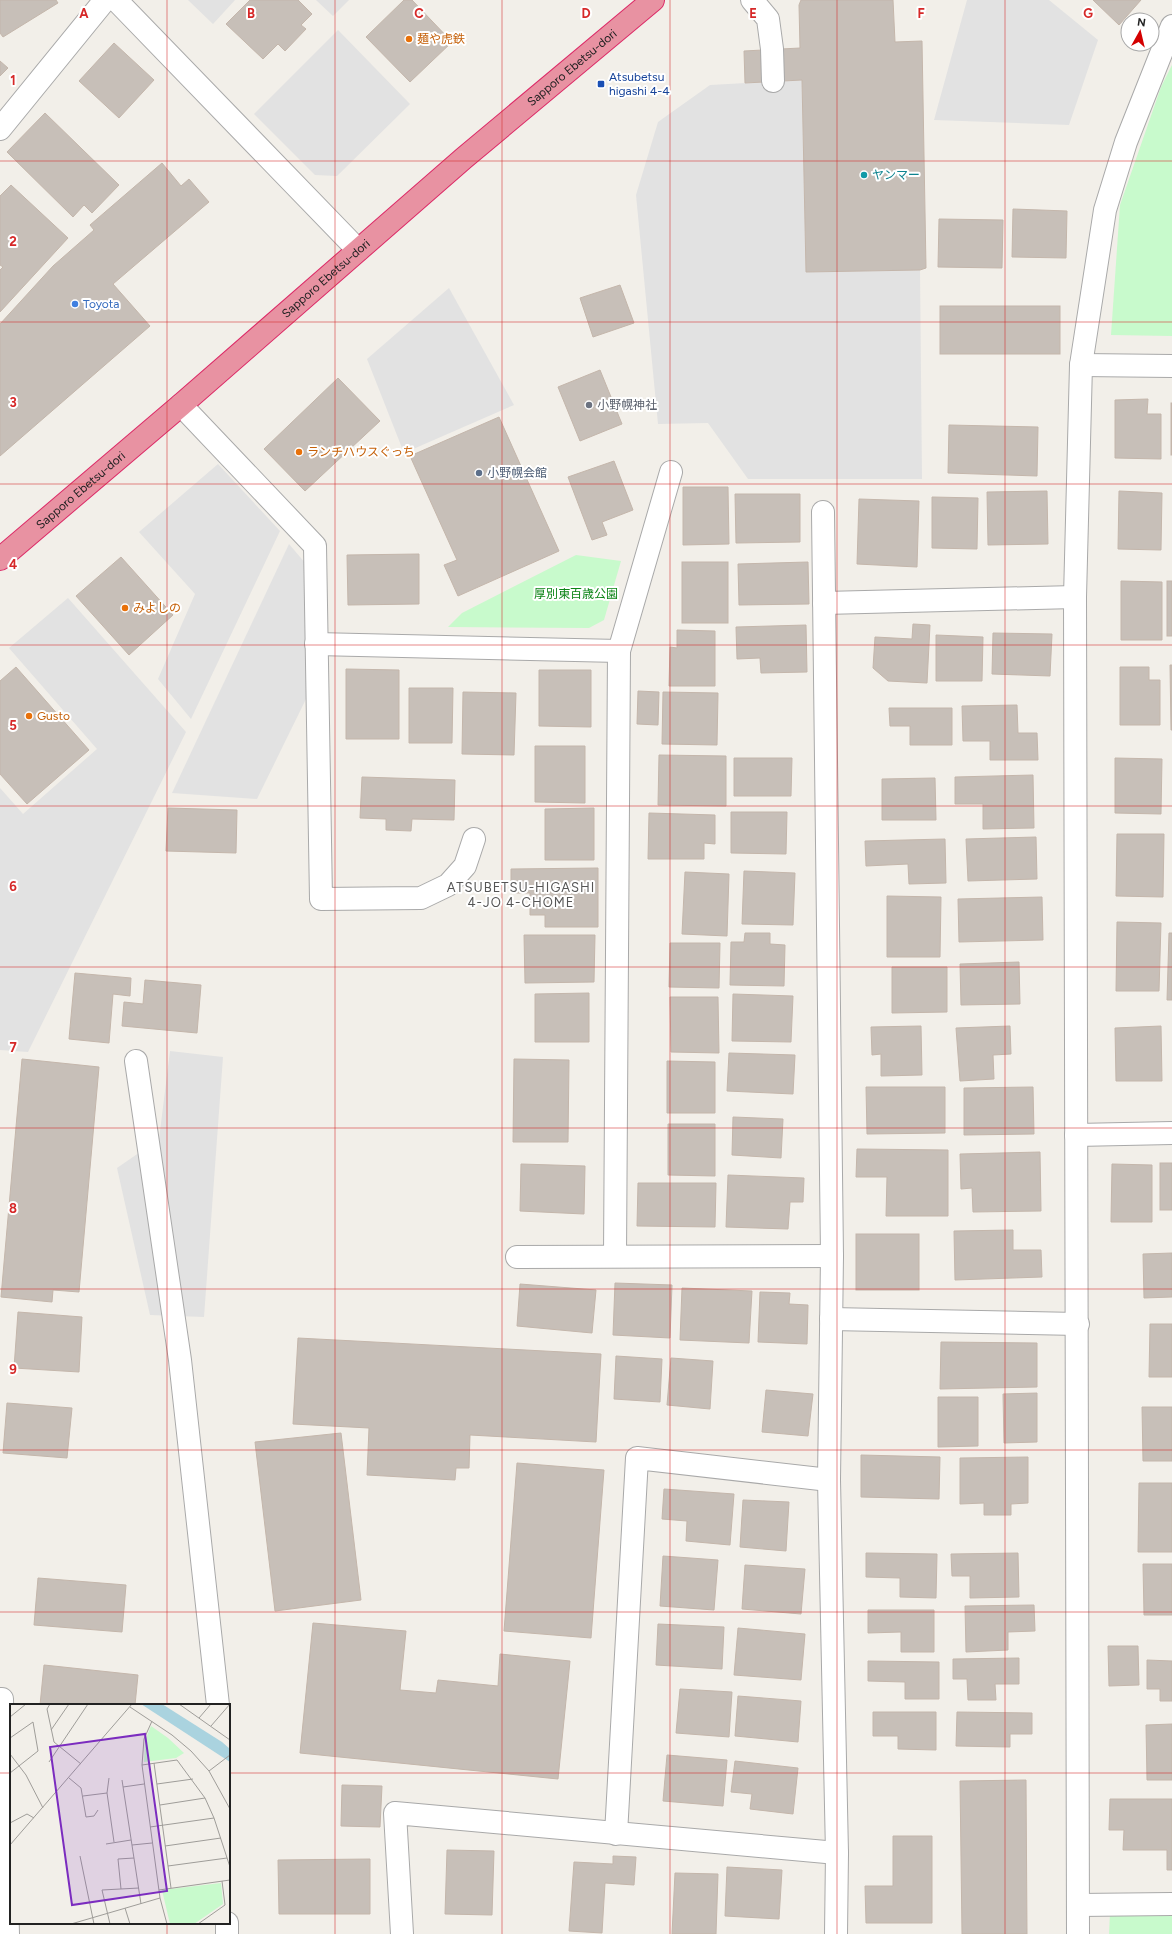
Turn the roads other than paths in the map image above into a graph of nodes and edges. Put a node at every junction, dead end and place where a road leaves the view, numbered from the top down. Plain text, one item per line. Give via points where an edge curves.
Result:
1 (105, 0) edge
2 (116, 0) edge
3 (653, 0) edge
4 (752, 0) edge
5 (1172, 26) edge
6 (773, 81) dead end
7 (0, 129) edge
8 (358, 250) junction
9 (1081, 365) junction
10 (1172, 366) edge
11 (181, 406) junction
12 (671, 472) dead end
13 (823, 512) dead end
14 (0, 559) edge
15 (1075, 597) junction
16 (824, 604) junction
17 (316, 644) junction
18 (619, 651) junction
19 (474, 839) dead end
20 (136, 1061) dead end
21 (1172, 1133) edge
22 (1076, 1135) junction
23 (615, 1256) junction
24 (832, 1256) junction
25 (517, 1257) dead end
26 (831, 1319) junction
27 (1078, 1324) junction
28 (829, 1480) junction
29 (0, 1699) edge
30 (218, 1704) edge
31 (616, 1834) junction
32 (837, 1853) junction
33 (1078, 1904) junction
34 (1172, 1904) edge
35 (8, 1934) edge
36 (402, 1934) edge
37 (836, 1934) edge
38 (1078, 1934) edge

1 - 7 street
2 - 8 street
3 - 8 highway, Sapporo Ebetsu-dori
4 - 6 street via 768,19
5 - 9 street via 1126,142 1105,210
8 - 11 highway, Sapporo Ebetsu-dori
9 - 10 street
9 - 15 street
11 - 14 highway, Sapporo Ebetsu-dori
11 - 17 street via 315,546
12 - 18 street
13 - 16 street
15 - 16 street
15 - 22 street
16 - 24 street
17 - 18 street
17 - 19 street via 321,899 421,898 448,885 465,866
18 - 23 street
20 - 30 street via 180,1360
21 - 22 street
22 - 27 street
23 - 24 street
23 - 25 street
24 - 26 street
26 - 27 street
26 - 28 street
27 - 33 street
28 - 31 street via 637,1458
28 - 32 street
29 - 35 street
31 - 32 street
31 - 36 street via 395,1813
32 - 37 street
33 - 34 street
33 - 38 street

